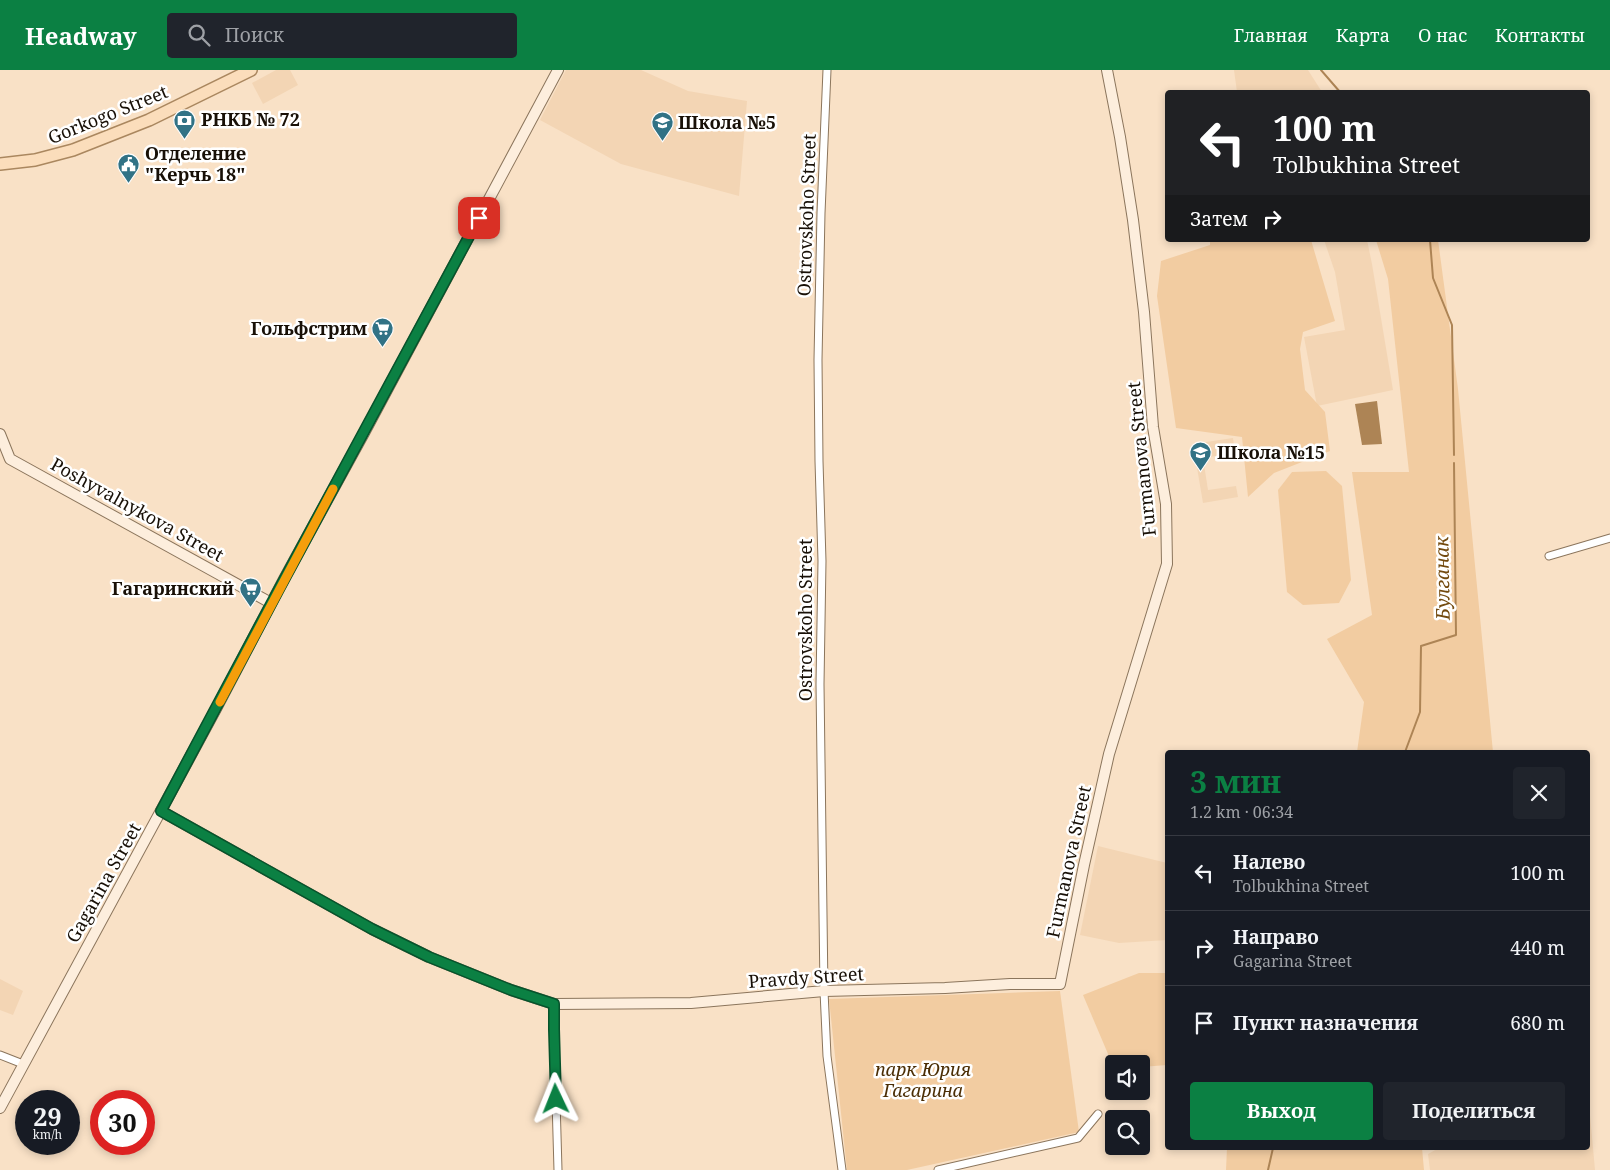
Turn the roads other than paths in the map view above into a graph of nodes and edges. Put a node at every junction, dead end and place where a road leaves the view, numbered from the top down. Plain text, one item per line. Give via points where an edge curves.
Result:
1 (250, 70) edge
2 (558, 70) edge
3 (827, 70) edge
4 (1107, 70) edge
5 (0, 164) edge
6 (0, 434) edge
7 (1610, 538) edge
8 (1549, 556) dead end
9 (271, 603) junction
10 (161, 811) junction
11 (1060, 984) joint
12 (824, 991) junction
13 (554, 1004) junction
14 (0, 1055) edge
15 (22, 1064) junction
16 (0, 1108) edge
17 (1098, 1114) dead end
18 (558, 1170) edge
19 (842, 1170) edge
20 (938, 1170) edge

1 - 5 main road, Gorkogo Street via 149,120 74,150 35,160
2 - 9 main road, Gagarina Street
3 - 12 street, Ostrovskoho Street via 818,360
4 - 11 main road, Furmanova Street via 1133,220 1153,427 1166,504 1167,564 1109,754
6 - 9 main road, Poshyvalnykova Street via 10,459
7 - 8 street
9 - 10 main road, Gagarina Street
10 - 13 main road, Pravdy Street via 372,929 429,957
10 - 15 main road, Gagarina Street
11 - 12 main road, Pravdy Street
12 - 13 main road, Pravdy Street via 691,1003
12 - 19 street, Ostrovskoho Street via 827,1056
13 - 18 street
14 - 15 street
15 - 16 main road, Gagarina Street
17 - 20 street via 1078,1138

